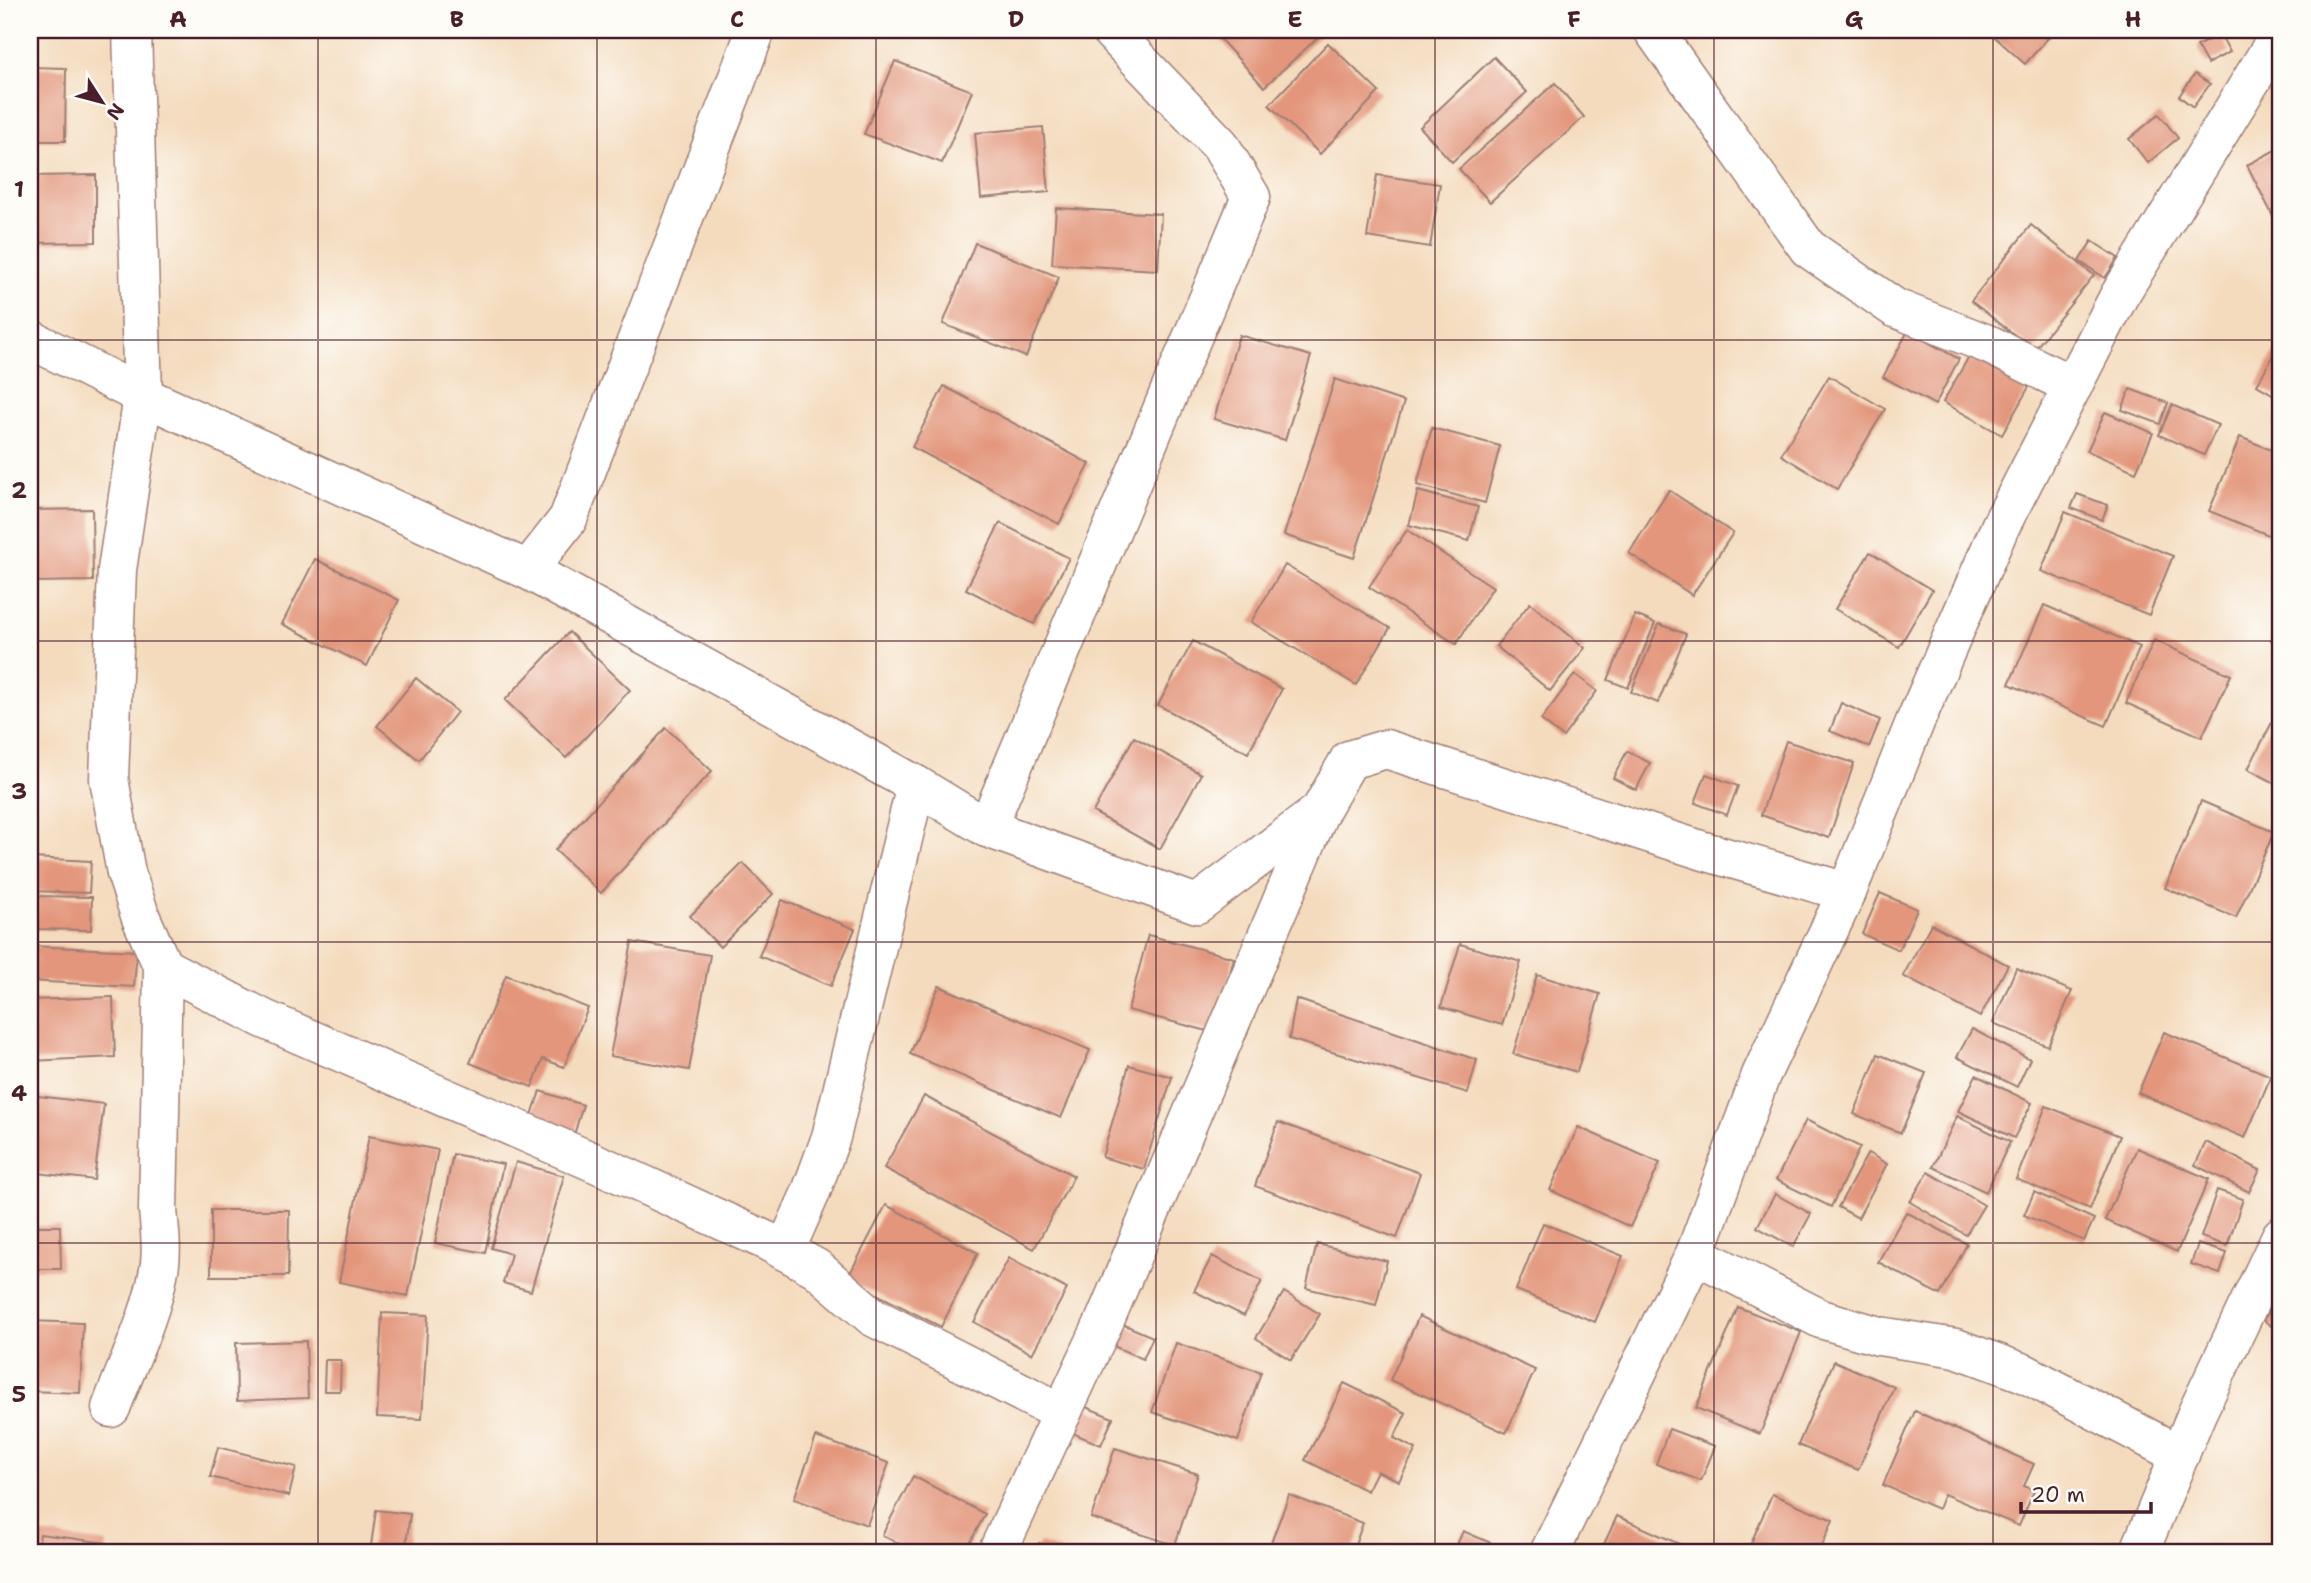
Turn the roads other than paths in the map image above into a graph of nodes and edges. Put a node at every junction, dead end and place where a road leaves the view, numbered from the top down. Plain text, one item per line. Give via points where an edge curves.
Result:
1 (132, 30) edge
2 (756, 30) edge
3 (1110, 30) edge
4 (1653, 30) edge
5 (2276, 40) edge
6 (30, 339) edge
7 (2073, 386) junction
8 (143, 396) junction
9 (528, 570) junction
10 (916, 785) junction
11 (1320, 811) junction
12 (988, 828) junction
13 (1847, 892) junction
14 (163, 967) junction
15 (2281, 1236) edge
16 (785, 1251) junction
17 (1695, 1254) junction
18 (111, 1408) dead end
19 (1062, 1413) junction
20 (2180, 1455) junction
21 (997, 1553) edge
22 (1549, 1553) edge
23 (2139, 1553) edge

1 - 8 street
2 - 9 street via 568,519
3 - 12 street via 1220,145 1251,197
4 - 7 street via 1808,248 1895,308 1990,345
5 - 7 street via 2119,296
6 - 8 street
7 - 13 street via 2000,527
8 - 9 street
8 - 14 street via 117,570 109,779 126,873
9 - 10 street
10 - 12 street
10 - 16 street via 831,1137
11 - 12 street via 1197,904
11 - 13 street via 1349,760 1386,749
11 - 19 street
13 - 17 street via 1761,1075
14 - 16 street via 264,1019
14 - 18 street via 158,1275
15 - 20 street
16 - 19 street via 816,1268 873,1317
17 - 20 street via 1821,1319 1879,1336 1956,1348 2024,1373
17 - 22 street
19 - 21 street
20 - 23 street

